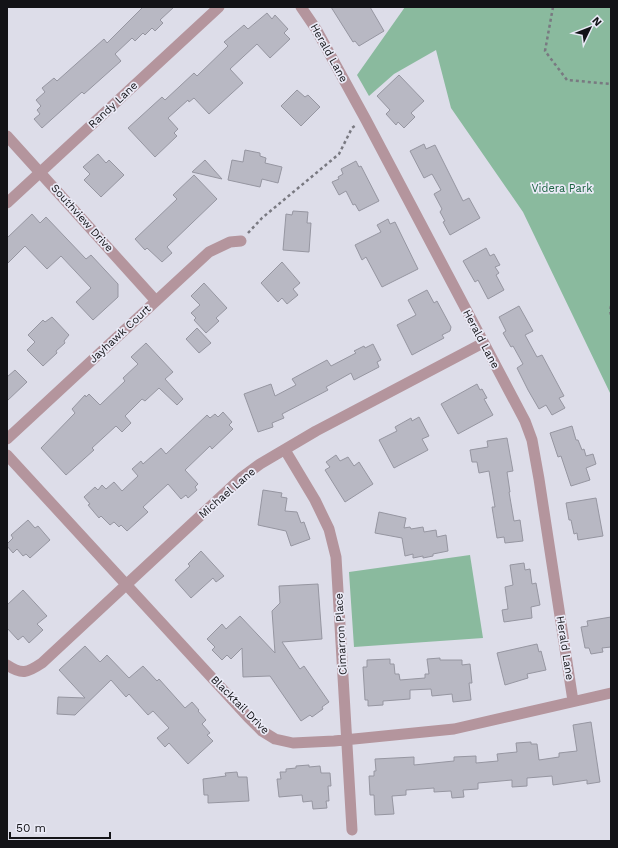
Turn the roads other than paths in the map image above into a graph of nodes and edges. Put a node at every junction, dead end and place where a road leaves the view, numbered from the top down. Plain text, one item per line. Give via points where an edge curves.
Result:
1 (219, 7) edge
2 (301, 7) edge
3 (7, 136) edge
4 (41, 172) junction
5 (7, 203) edge
6 (241, 241) road end
7 (156, 300) junction
8 (483, 343) junction
9 (7, 439) edge
10 (285, 450) junction
11 (7, 455) edge
12 (126, 585) junction
13 (7, 665) edge
14 (611, 693) edge
15 (573, 702) junction
16 (347, 740) junction
17 (352, 830) dead end

1 - 4 street, Randy Lane
2 - 8 street, Herald Lane via 316,29 366,120
3 - 4 street, Southview Drive
4 - 5 street, Randy Lane
4 - 7 street, Southview Drive
6 - 7 street, Jayhawk Court via 230,242 208,252
7 - 9 street, Jayhawk Court
8 - 10 street, Michael Lane
8 - 15 street, Herald Lane via 525,421 532,440
10 - 12 street, Michael Lane via 241,478
10 - 16 street, Cimarron Place via 315,500 328,529 336,557
11 - 12 street, Blacktail Drive
12 - 13 street, Michael Lane via 32,670 23,672
12 - 16 street, Blacktail Drive via 262,731 275,739 293,743
14 - 15 street, Blacktail Drive
15 - 16 street, Blacktail Drive via 454,729
16 - 17 street, Cimarron Place

